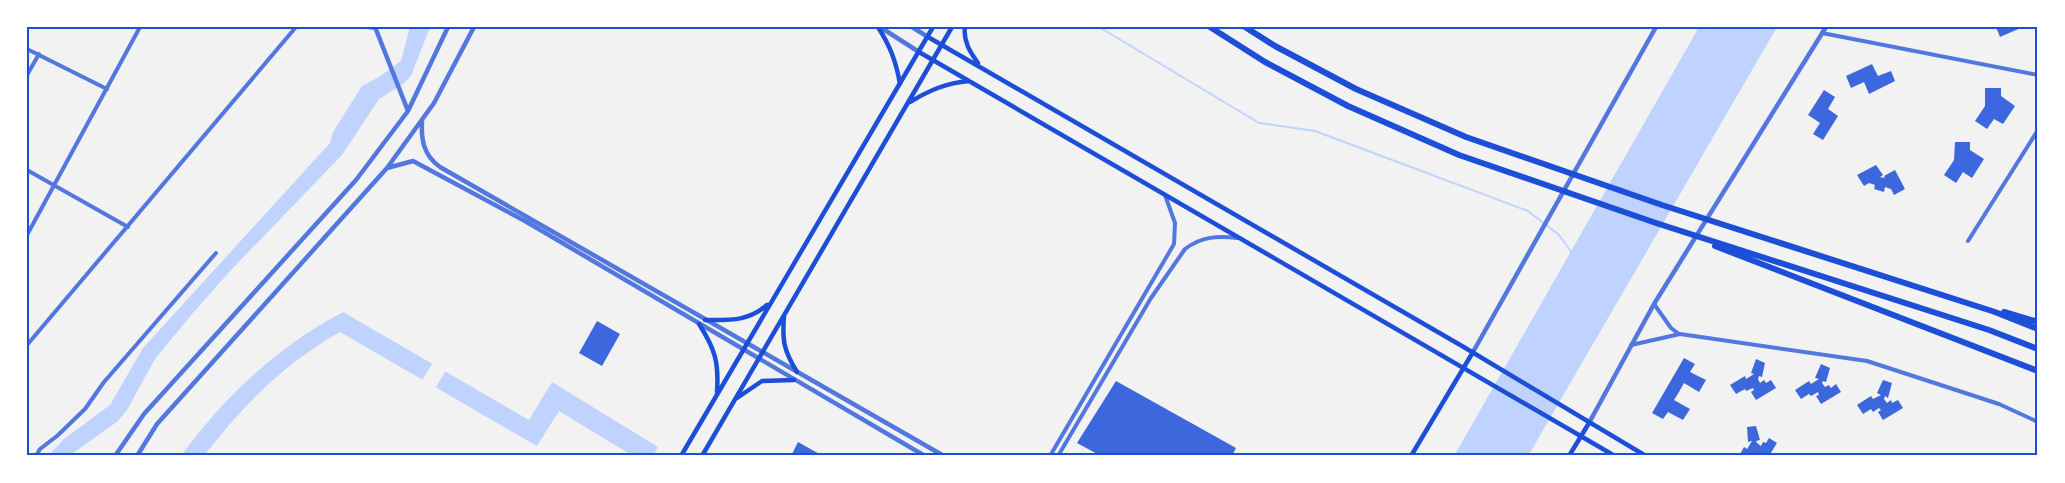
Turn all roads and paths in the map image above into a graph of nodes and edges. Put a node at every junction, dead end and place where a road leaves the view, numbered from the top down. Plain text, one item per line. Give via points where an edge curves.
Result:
1 (140, 27) edge
2 (296, 27) edge
3 (366, 27) edge
4 (448, 27) edge
5 (474, 27) edge
6 (879, 27) edge
7 (912, 27) edge
8 (933, 27) edge
9 (952, 27) edge
10 (965, 27) edge
11 (1210, 27) edge
12 (1245, 27) edge
13 (1656, 27) edge
14 (1826, 27) edge
15 (376, 28) edge
16 (1822, 33) junction
17 (928, 37) junction
18 (942, 45) junction
19 (27, 49) edge
20 (919, 52) junction
21 (39, 54) junction
22 (933, 60) junction
23 (979, 66) junction
24 (27, 75) edge
25 (2038, 75) edge
26 (970, 81) junction
27 (900, 84) junction
28 (107, 89) junction
29 (908, 104) junction
30 (408, 111) junction
31 (422, 120) junction
32 (2038, 130) edge
33 (387, 168) junction
34 (27, 170) edge
35 (54, 185) junction
36 (1165, 194) junction
37 (1639, 217) junction
38 (128, 227) junction
39 (27, 235) edge
40 (1240, 238) junction
41 (1968, 241) dead end
42 (216, 253) dead end
43 (1889, 279) junction
44 (771, 301) junction
45 (1654, 304) junction
46 (784, 315) junction
47 (705, 320) junction
48 (2038, 322) edge
49 (699, 324) junction
50 (2038, 329) edge
51 (1680, 334) junction
52 (746, 344) junction
53 (27, 345) edge
54 (1632, 345) junction
55 (2038, 349) edge
56 (743, 350) junction
57 (1473, 352) junction
58 (762, 353) junction
59 (758, 359) junction
60 (1464, 367) junction
61 (2038, 371) edge
62 (797, 372) junction
63 (794, 380) junction
64 (717, 394) junction
65 (734, 400) junction
66 (2038, 422) edge
67 (1589, 423) junction
68 (1581, 436) junction
69 (36, 456) edge
70 (115, 456) edge
71 (137, 456) edge
72 (681, 456) edge
73 (702, 456) edge
74 (925, 456) edge
75 (944, 456) edge
76 (1050, 456) edge
77 (1058, 456) edge
78 (1411, 456) edge
79 (1569, 456) edge
80 (1615, 456) edge
81 (1646, 456) edge

1 - 28 street
2 - 38 street
3 - 15 street
4 - 30 street
5 - 31 street
6 - 20 street
6 - 27 main road via 896,60
7 - 17 street
8 - 17 main road
9 - 18 main road
10 - 23 main road via 969,50
11 - 37 highway via 1265,62 1348,106 1459,155
12 - 43 highway via 1356,89 1466,137
13 - 57 street
14 - 16 street
15 - 30 street
16 - 25 street
16 - 45 street
17 - 18 main road
17 - 20 main road
18 - 22 main road
18 - 23 main road
19 - 21 street
20 - 22 main road
20 - 27 main road
21 - 24 street
21 - 28 street
22 - 26 main road
22 - 29 main road
23 - 57 main road
26 - 29 main road via 932,89
26 - 36 main road
27 - 44 main road
28 - 35 street
29 - 46 main road
30 - 70 street via 356,180 144,414
31 - 33 street
31 - 47 street via 426,153 440,167
32 - 41 street
33 - 49 street via 413,161 525,221
33 - 71 street via 157,424
34 - 35 street
35 - 38 street
35 - 39 street
36 - 40 main road
36 - 76 street via 1175,223 1174,244
37 - 55 highway
37 - 61 highway
38 - 53 street
40 - 60 main road
40 - 77 street via 1214,237 1185,249 1151,298
42 - 69 street via 85,409
43 - 48 highway
43 - 50 highway
44 - 47 main road via 745,318
44 - 52 main road
45 - 51 street
45 - 54 street
46 - 58 main road
46 - 62 main road via 784,347
47 - 52 street
49 - 56 street
49 - 64 main road via 716,356
51 - 54 street
51 - 66 street via 1867,361 1999,404
52 - 56 main road
52 - 58 street
54 - 67 street
56 - 59 street
56 - 64 main road
57 - 60 main road
57 - 67 main road
58 - 59 main road
58 - 62 street
59 - 63 street
59 - 65 main road
60 - 68 main road
60 - 78 main road
62 - 75 street
63 - 65 main road via 762,381
63 - 74 street
64 - 72 main road
65 - 73 main road
67 - 68 main road
67 - 81 main road
68 - 79 main road
68 - 80 main road

